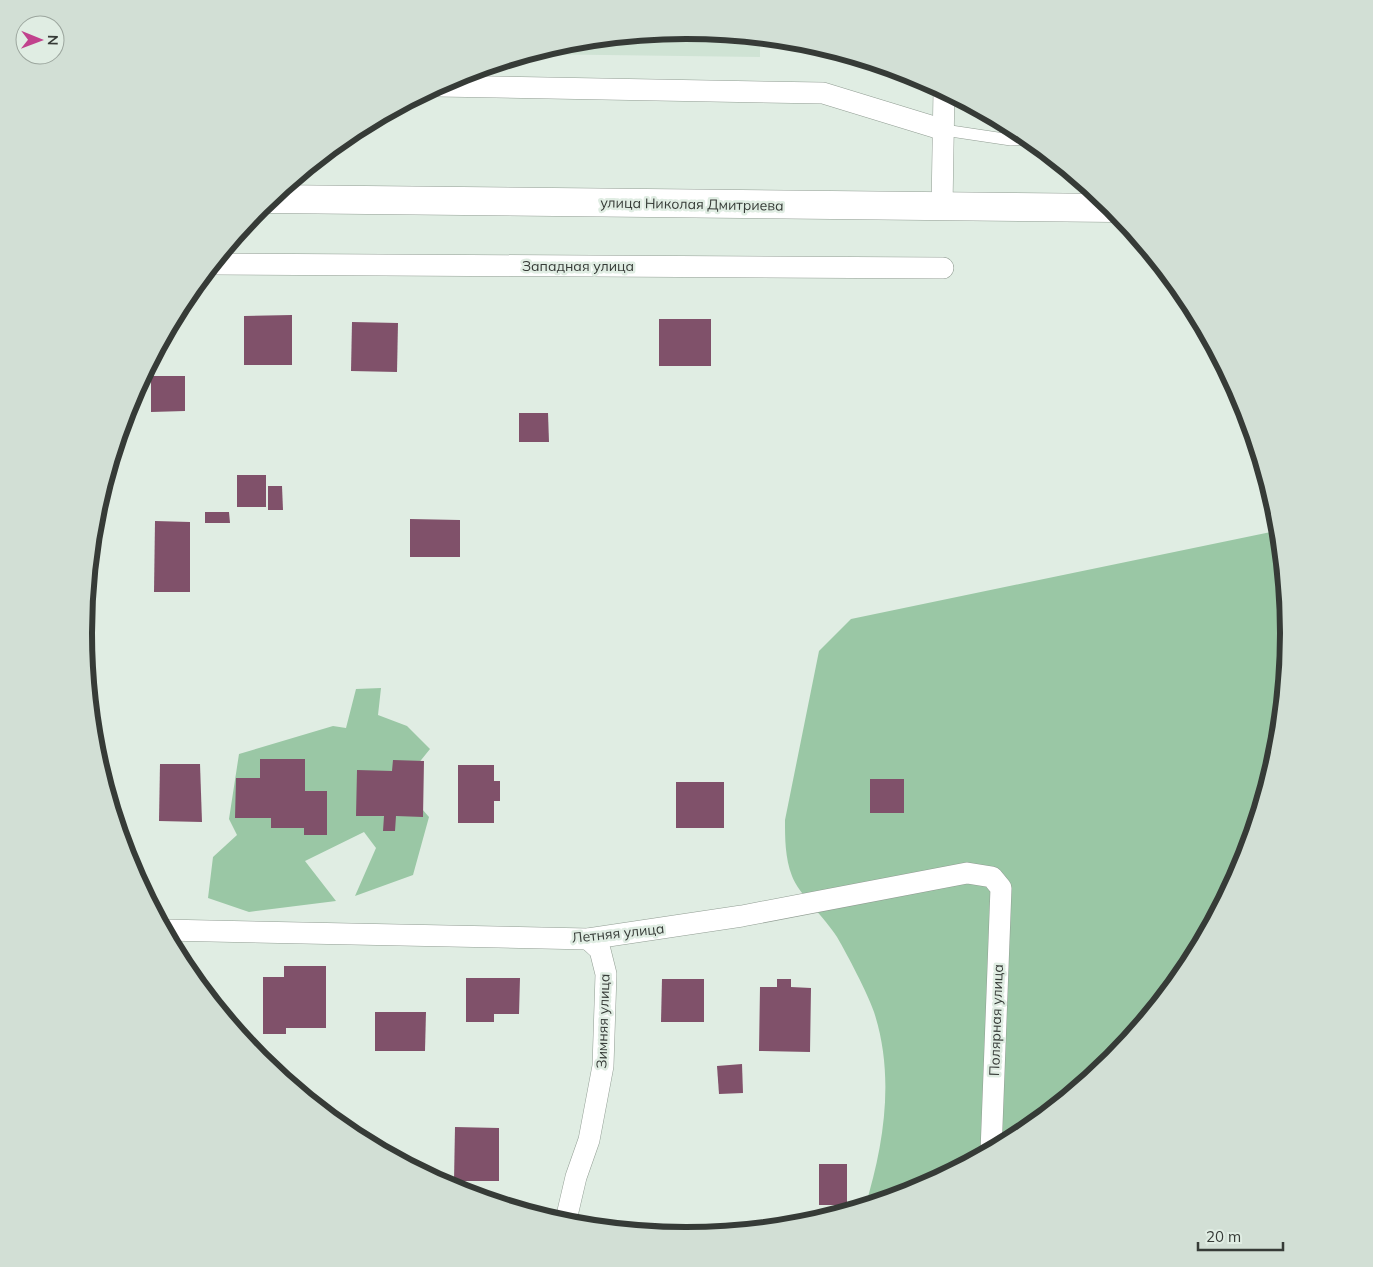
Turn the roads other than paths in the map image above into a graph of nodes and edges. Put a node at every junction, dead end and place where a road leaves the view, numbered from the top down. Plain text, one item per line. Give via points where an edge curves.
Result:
1 (454, 86) edge
2 (944, 97) edge
3 (944, 130) junction
4 (1018, 140) edge
5 (281, 198) edge
6 (942, 207) junction
7 (1102, 208) edge
8 (221, 264) edge
9 (942, 268) dead end
10 (1001, 888) joint
11 (171, 930) edge
12 (588, 939) junction
13 (991, 1144) edge
14 (567, 1216) edge

1 - 3 street via 823,93
2 - 3 street
3 - 4 lane
3 - 6 street
5 - 6 main road, улица Николая Дмитриева
6 - 7 main road, улица Николая Дмитриева
8 - 9 street, Западная улица
10 - 12 street, Летняя улица via 992,877 967,872 742,916
10 - 13 street, Полярная улица
11 - 12 street, Летняя улица
12 - 14 street, Зимняя улица via 600,950 606,974 603,1066 589,1140

